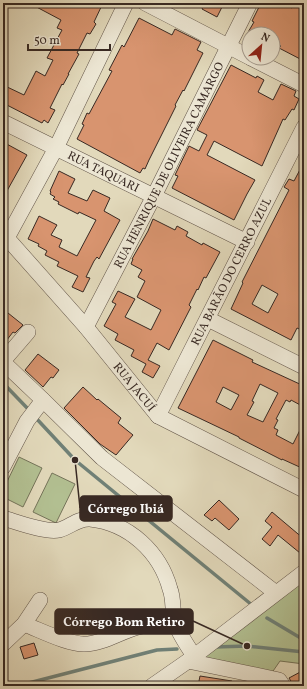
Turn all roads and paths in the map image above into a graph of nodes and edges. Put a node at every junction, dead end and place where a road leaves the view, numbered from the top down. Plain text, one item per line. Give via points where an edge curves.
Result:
1 (126, 3) edge
2 (145, 3) edge
3 (250, 3) edge
4 (228, 46) junction
5 (241, 52) edge
6 (267, 66) edge
7 (304, 85) edge
8 (3, 122) edge
9 (304, 127) edge
10 (300, 144) edge
11 (56, 148) junction
12 (154, 196) junction
13 (5, 236) edge
14 (247, 242) junction
15 (208, 319) junction
16 (86, 327) junction
17 (28, 332) dead end
18 (3, 362) edge
19 (304, 367) edge
20 (35, 410) junction
21 (158, 416) junction
22 (3, 467) edge
23 (304, 490) edge
24 (3, 518) edge
25 (304, 572) edge
26 (276, 593) junction
27 (40, 600) dead end
28 (175, 623) junction
29 (24, 624) junction
30 (3, 644) edge
31 (191, 659) junction
32 (152, 686) edge
33 (283, 686) edge

1 - 11 street
2 - 4 street
3 - 4 street, RUA HENRIQUE DE OLIVEIRA CAMARGO
4 - 5 street
4 - 12 street, RUA HENRIQUE DE OLIVEIRA CAMARGO
6 - 7 street
8 - 11 street, RUA TAQUARI
9 - 10 street, RUA BARÃO DO CERRO AZUL
10 - 14 street, RUA BARÃO DO CERRO AZUL
11 - 12 street, RUA TAQUARI
11 - 13 street
12 - 14 street, RUA TAQUARI
12 - 16 street, RUA HENRIQUE DE OLIVEIRA CAMARGO
13 - 16 street, RUA JACUÍ
14 - 15 street, RUA BARÃO DO CERRO AZUL
15 - 19 street
15 - 21 street, RUA BARÃO DO CERRO AZUL
16 - 21 street, RUA JACUÍ
17 - 18 street
18 - 20 street
20 - 22 street
20 - 26 street via 102,458
21 - 23 street, RUA JACUÍ
24 - 28 street via 51,531 61,530 79,520 90,519 127,530 140,540 164,571 171,590
25 - 26 street
26 - 31 street
27 - 29 street
28 - 29 street via 138,627 85,644 75,643
28 - 31 street
29 - 30 street
31 - 32 street
31 - 33 street via 279,680

